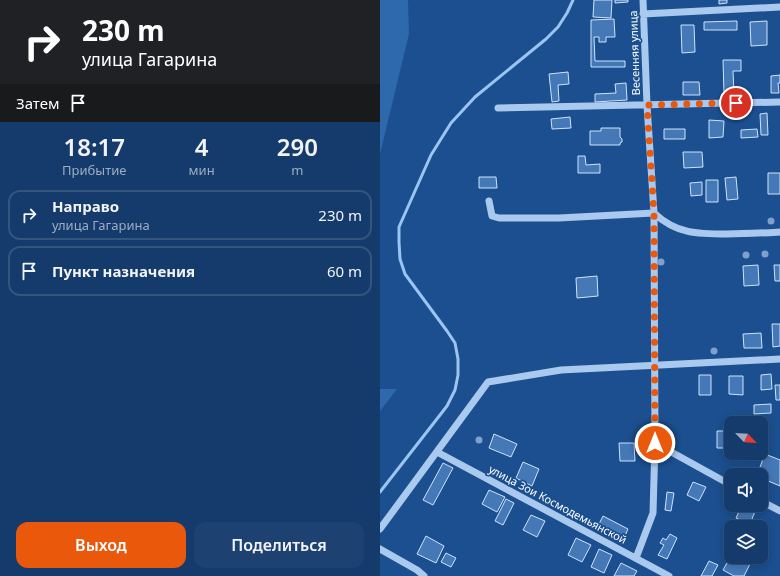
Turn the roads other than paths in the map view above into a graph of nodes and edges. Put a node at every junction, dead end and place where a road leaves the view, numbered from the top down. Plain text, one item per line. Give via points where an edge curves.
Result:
1 (643, 0) edge
2 (780, 7) edge
3 (643, 14) junction
4 (780, 102) edge
5 (647, 105) junction
6 (498, 108) dead end
7 (490, 201) dead end
8 (654, 213) junction
9 (780, 232) edge
10 (780, 359) edge
11 (654, 366) junction
12 (655, 443) junction
13 (437, 452) junction
14 (724, 481) edge
15 (768, 505) edge
16 (780, 511) edge
17 (380, 529) edge
18 (380, 549) edge
19 (636, 558) junction
20 (424, 576) edge
21 (669, 576) edge

1 - 3 street, Весенняя улица
2 - 3 street
3 - 5 street, Весенняя улица
4 - 5 street
5 - 6 street
5 - 8 street, Весенняя улица
7 - 8 street via 492,216 498,218 566,218
8 - 9 street via 669,225 701,234
8 - 11 street, Весенняя улица
10 - 11 street
11 - 12 street, Весенняя улица
11 - 13 street via 561,370 488,382
12 - 14 street
12 - 19 street, Весенняя улица via 653,513
13 - 17 street
13 - 19 street, улица Зои Космодемьянской
15 - 16 street
18 - 20 street
19 - 21 street, улица Зои Космодемьянской

